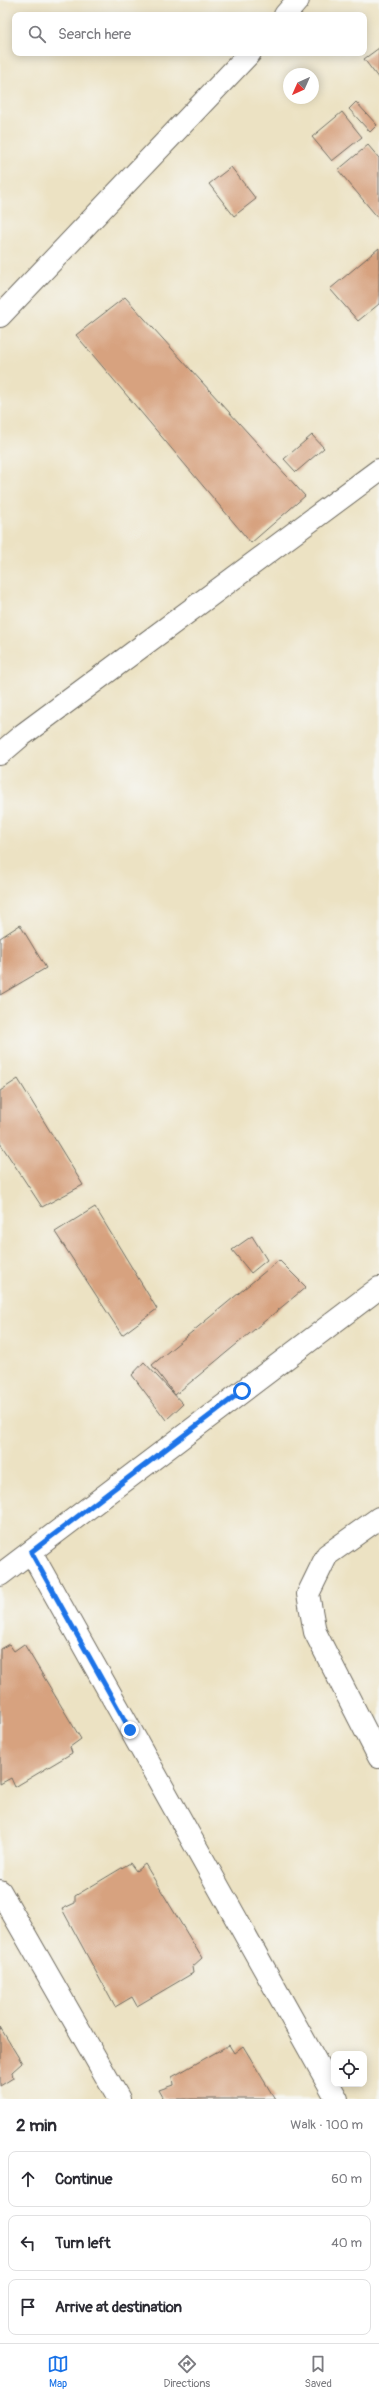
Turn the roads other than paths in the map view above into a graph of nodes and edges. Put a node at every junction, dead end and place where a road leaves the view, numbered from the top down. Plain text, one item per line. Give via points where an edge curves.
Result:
1 (298, 0) edge
2 (288, 12) edge
3 (247, 56) edge
4 (0, 316) edge
5 (379, 470) edge
6 (0, 754) edge
7 (379, 1288) edge
8 (379, 1518) edge
9 (31, 1552) junction
10 (0, 1575) edge
11 (379, 1757) edge
12 (0, 1891) edge
13 (119, 2099) edge
14 (337, 2099) edge

1 - 2 street
3 - 4 street
5 - 6 street via 34,726
7 - 9 street
8 - 11 street via 327,1555 308,1594 315,1632
9 - 10 street
9 - 14 street
12 - 13 street

